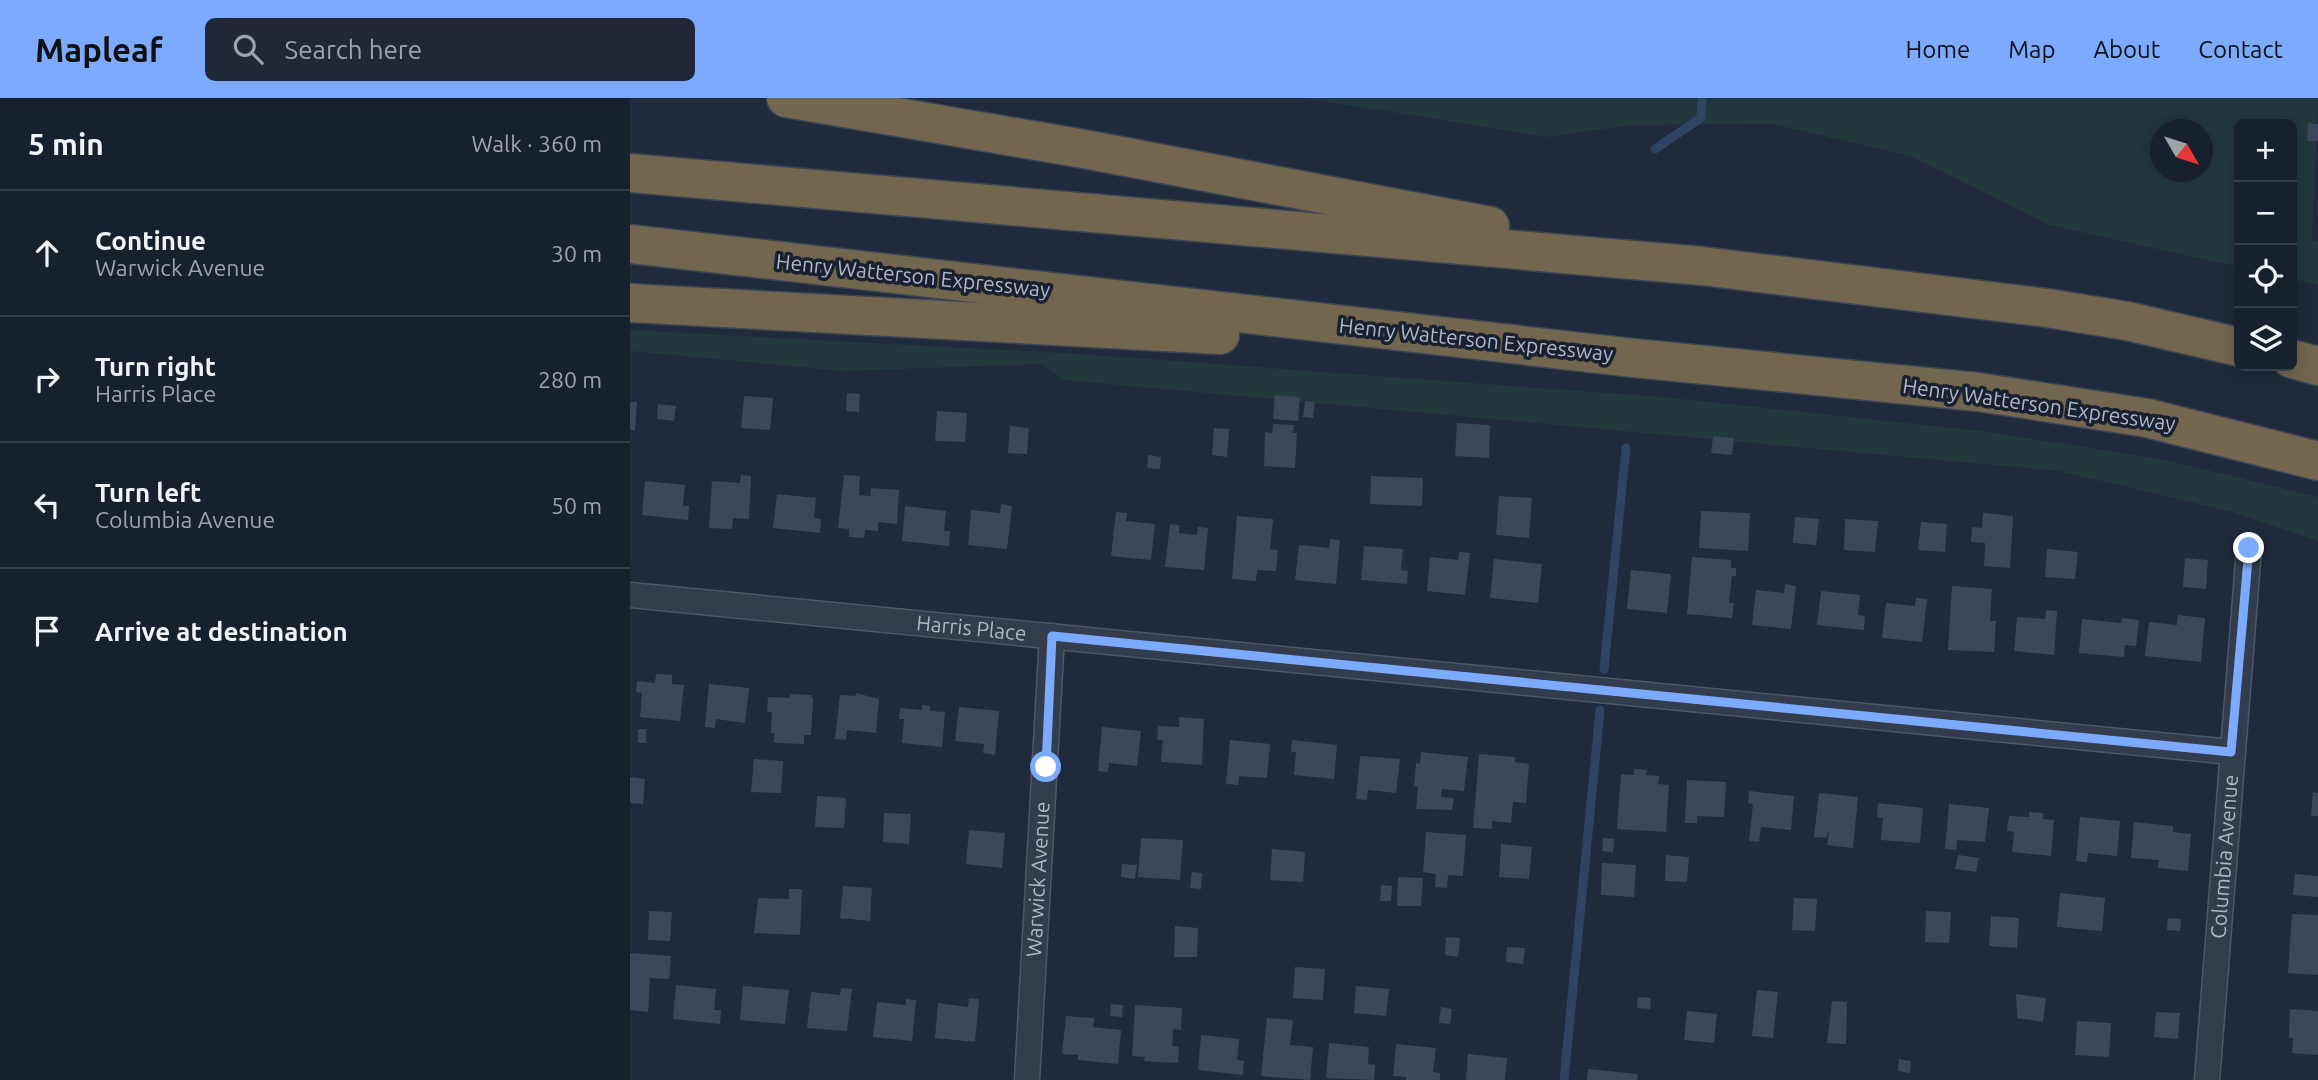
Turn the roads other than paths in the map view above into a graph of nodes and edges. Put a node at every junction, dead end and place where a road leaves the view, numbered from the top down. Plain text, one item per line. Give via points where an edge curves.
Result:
1 (786, 98) edge
2 (630, 173) edge
3 (630, 244) edge
4 (1702, 266) junction
5 (630, 303) edge
6 (2234, 346) edge
7 (1634, 358) junction
8 (2297, 360) edge
9 (2318, 366) edge
10 (2318, 461) edge
11 (2249, 548) dead end
12 (630, 594) edge
13 (1052, 636) junction
14 (2231, 752) junction
15 (1027, 1080) edge
16 (2207, 1080) edge

1 - 4 highway via 1084,149
2 - 4 highway
3 - 7 highway, Henry Watterson Expressway
4 - 6 highway via 2046,308
5 - 7 highway
7 - 10 highway, Henry Watterson Expressway via 2058,404 2147,418
8 - 9 highway
11 - 14 street, Columbia Avenue
12 - 13 street, Harris Place
13 - 14 street, Harris Place
13 - 15 street, Warwick Avenue
14 - 16 street, Columbia Avenue

